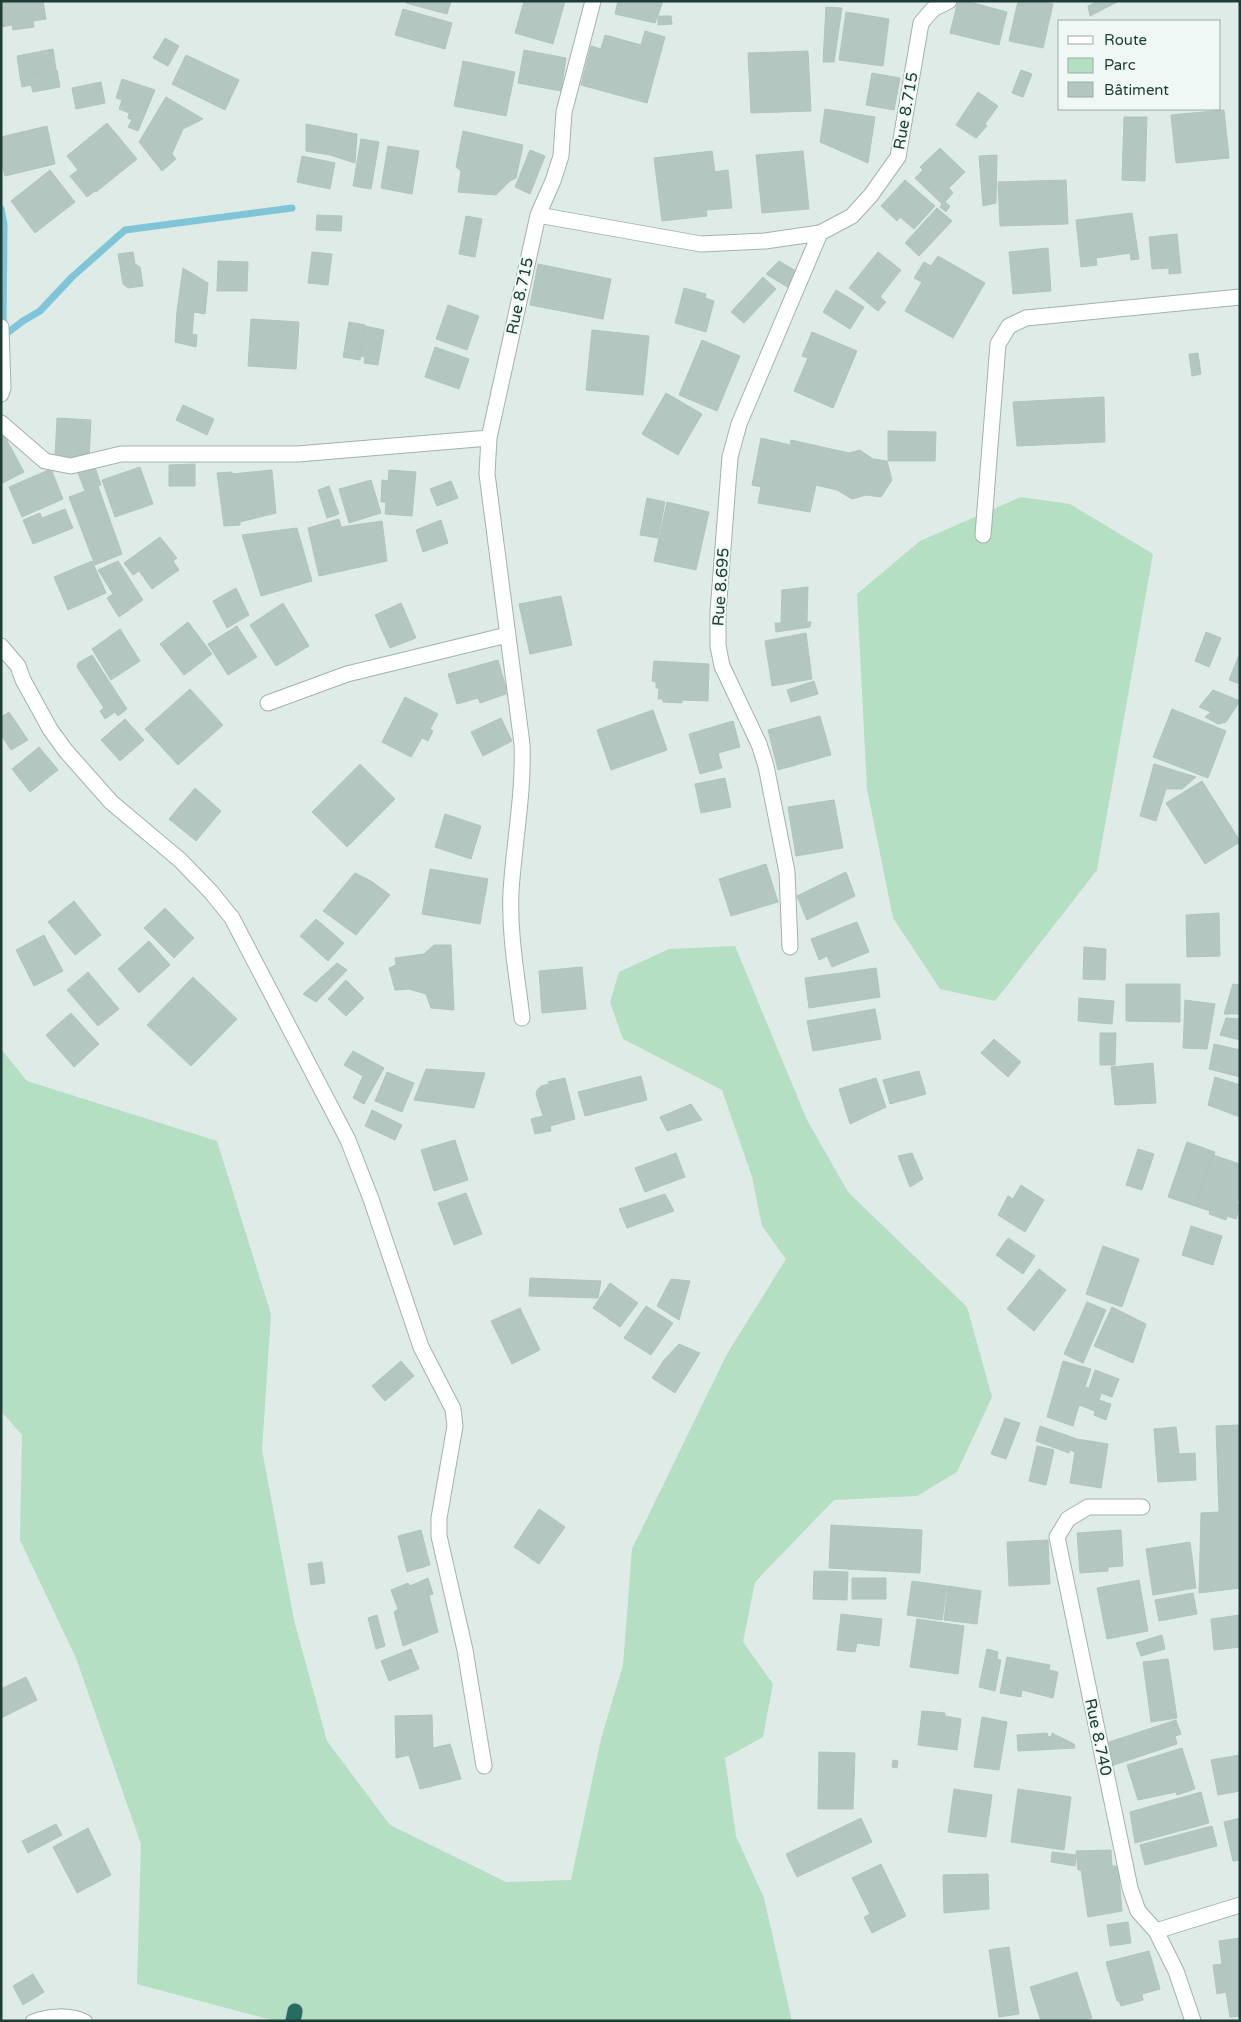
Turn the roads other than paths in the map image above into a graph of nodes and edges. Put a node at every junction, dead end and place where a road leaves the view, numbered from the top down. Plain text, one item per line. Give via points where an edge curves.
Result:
1 (593, 1) edge
2 (949, 1) edge
3 (538, 215) junction
4 (820, 233) junction
5 (1240, 298) edge
6 (1, 327) edge
7 (1, 394) edge
8 (1, 423) edge
9 (489, 438) junction
10 (983, 535) dead end
11 (508, 635) junction
12 (1, 646) edge
13 (268, 703) dead end
14 (790, 947) dead end
15 (522, 1018) dead end
16 (1142, 1507) dead end
17 (484, 1766) dead end
18 (1240, 1905) edge
19 (1156, 1931) junction
20 (32, 2021) edge
21 (86, 2021) edge
22 (1193, 2021) edge

1 - 3 street via 564,112 560,156
2 - 4 street, Rue 8.715 via 933,9 921,23 898,157 852,216
3 - 4 street, Rue 8.715 via 701,244 765,241
3 - 9 street, Rue 8.715
4 - 14 street, Rue 8.695 via 739,424 730,457 718,612 718,646 722,666 766,766 787,872
5 - 10 street via 1026,318 1009,326 998,344
6 - 7 street
8 - 9 street via 45,461 71,466 121,454 298,454
9 - 11 street, Rue 8.715 via 487,474
11 - 13 street via 347,674
11 - 15 street, Rue 8.715 via 522,744 523,775 511,893 512,934
12 - 17 street via 18,666 45,721 65,750 111,802 180,860 232,918 348,1140 421,1347 453,1409 455,1426 439,1536 466,1650
16 - 19 street, Rue 8.740 via 1088,1507 1068,1519 1057,1537 1130,1888 1138,1911
18 - 19 street
19 - 22 street, Rue 8.740 via 1176,1971
20 - 21 lane via 43,2016 74,2016

